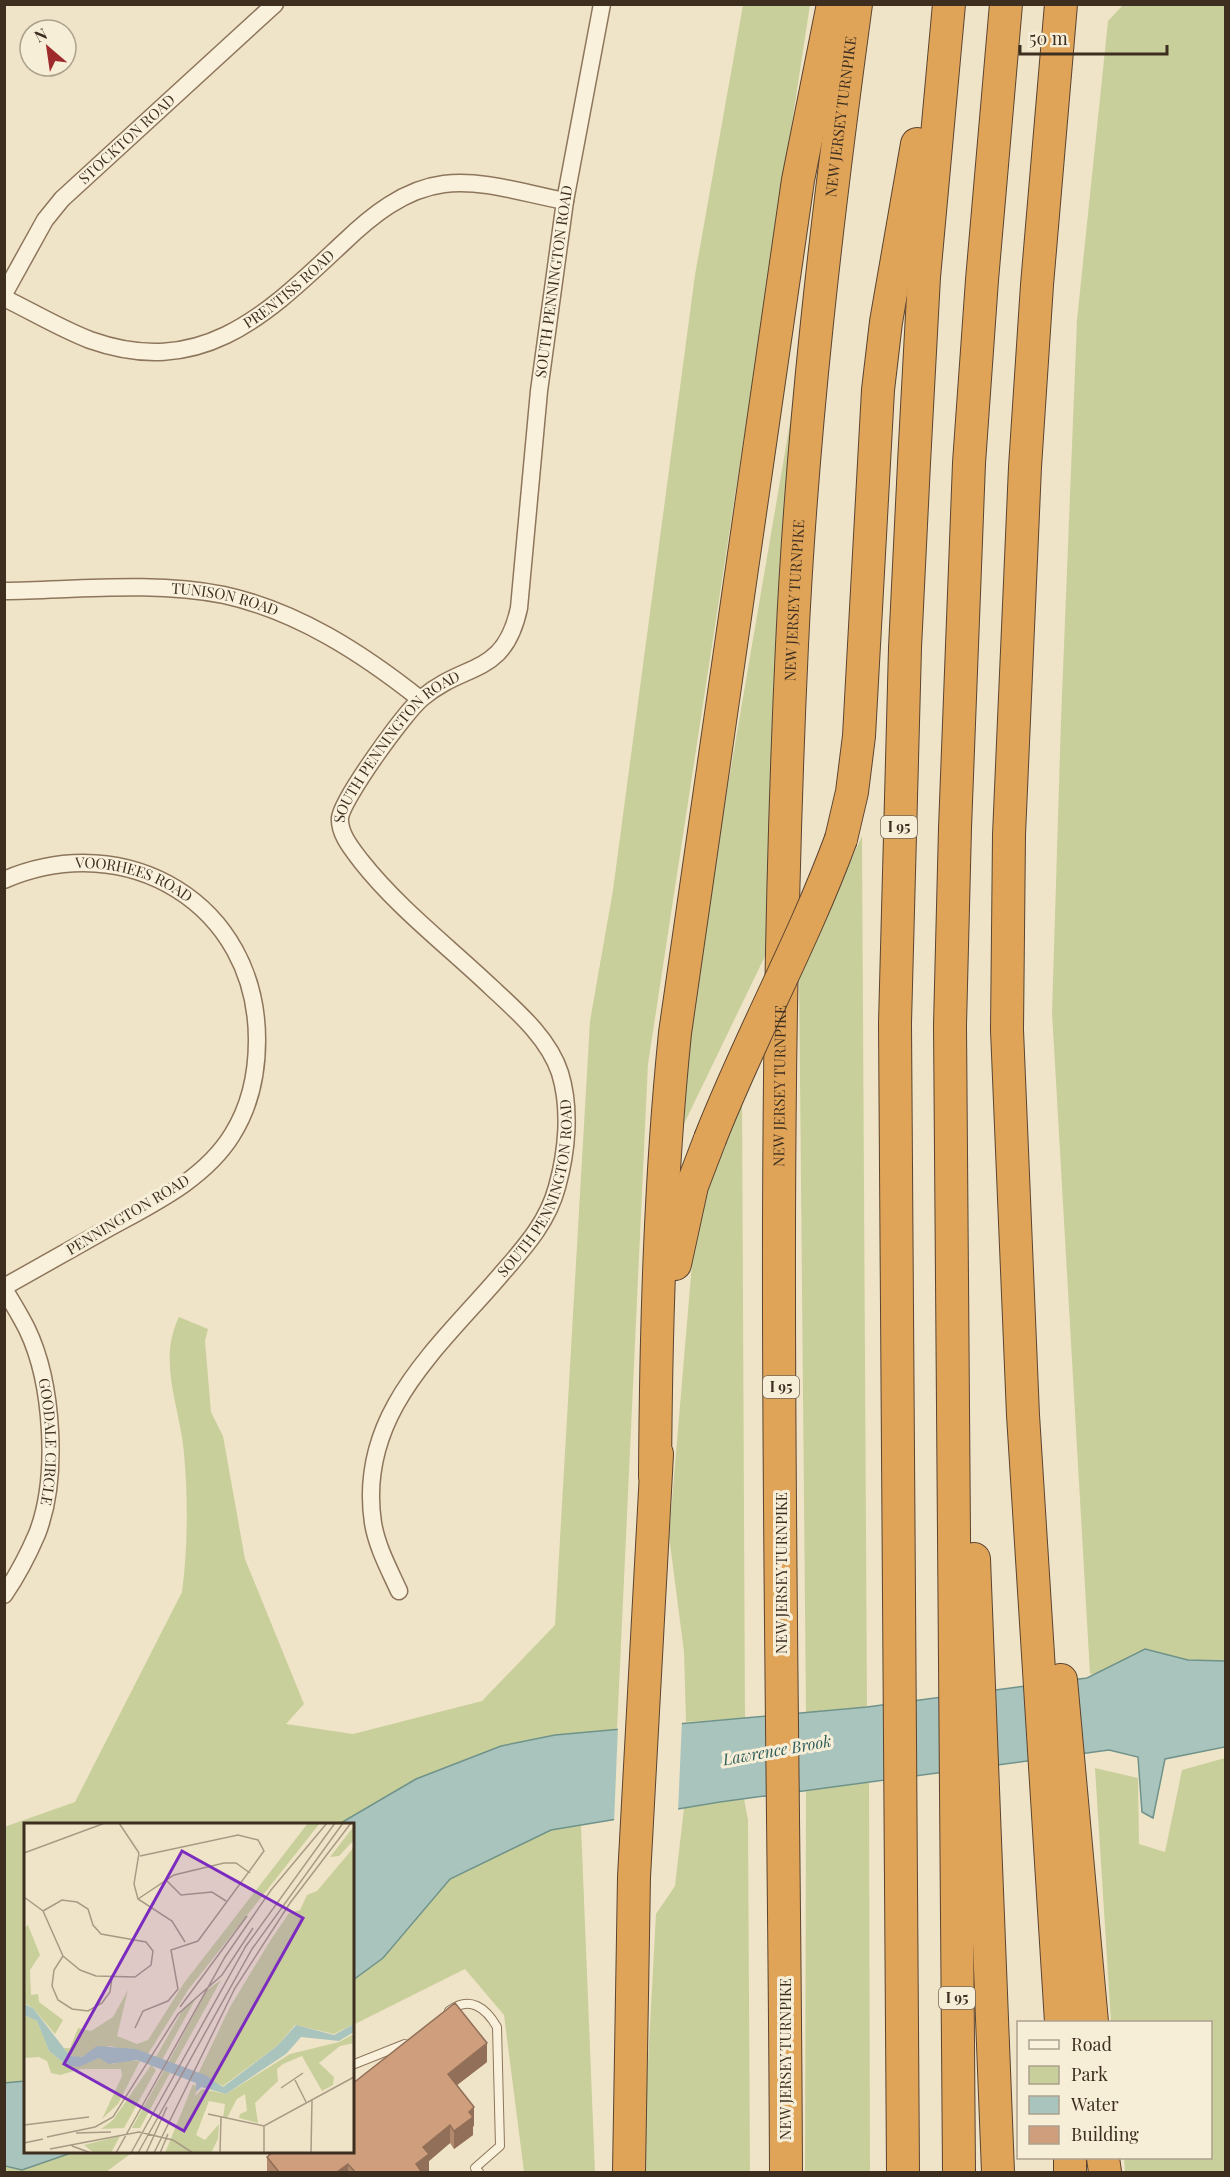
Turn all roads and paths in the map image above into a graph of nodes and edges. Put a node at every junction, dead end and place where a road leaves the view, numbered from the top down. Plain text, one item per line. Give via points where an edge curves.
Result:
1 (275, 4) edge
2 (602, 4) edge
3 (833, 4) edge
4 (856, 4) edge
5 (943, 4) edge
6 (949, 4) edge
7 (1006, 4) edge
8 (1061, 4) edge
9 (565, 201) junction
10 (4, 296) edge
11 (4, 591) edge
12 (420, 699) junction
13 (4, 880) edge
14 (236, 954) joint
15 (4, 1288) edge
16 (655, 1476) junction
17 (399, 1591) dead end
18 (4, 1595) edge
19 (1061, 1808) junction
20 (970, 1821) junction
21 (436, 2020) edge
22 (1061, 2021) edge
23 (1092, 2021) edge
24 (409, 2041) edge
25 (354, 2064) edge
26 (479, 2172) edge
27 (629, 2172) edge
28 (786, 2172) edge
29 (903, 2172) edge
30 (959, 2172) edge
31 (998, 2172) edge

1 - 10 street, STOCKTON ROAD via 62,199 45,220
2 - 9 street, SOUTH PENNINGTON ROAD
3 - 16 highway via 798,180 675,1032 656,1334
4 - 28 highway, NEW JERSEY TURNPIKE / I 95 via 821,284 791,662 780,1031
5 - 16 highway, bridge via 879,379 859,736 852,792 824,886 692,1186 671,1288
6 - 29 highway, I 95 via 924,276 901,776 895,1023
7 - 20 highway via 980,315 960,674 950,1025 952,1470 968,1642
8 - 19 highway via 1024,466 1009,835 1007,1030 1023,1415
9 - 10 street, PRENTISS ROAD via 471,184 443,184 412,193 367,221 278,304 252,323 185,349 151,352 89,340
9 - 12 street, SOUTH PENNINGTON ROAD via 539,391 514,632 500,651 479,668 446,681
11 - 12 street, TUNISON ROAD via 165,588 224,596 279,612 325,634 375,664
12 - 17 street, SOUTH PENNINGTON ROAD via 344,806 340,819 344,837 372,875 519,1013 545,1044 559,1070 567,1100 563,1160 556,1190 539,1230 407,1383 386,1419 371,1486 373,1524 382,1556
13 - 14 street, VOORHEES ROAD via 72,865 110,865 146,873 181,890 204,908
14 - 15 street, PENNINGTON ROAD via 251,990 257,1026 257,1067 247,1107 232,1136 202,1170 176,1190
15 - 18 street, GOODALE CIRCLE via 27,1330 42,1373 50,1460 37,1533
16 - 27 highway via 634,1876
19 - 22 highway
19 - 23 highway
20 - 30 highway, I 95
20 - 31 highway
21 - 26 lane via 455,2007 471,2004 487,2010 497,2027 500,2146 475,2168
24 - 25 lane

